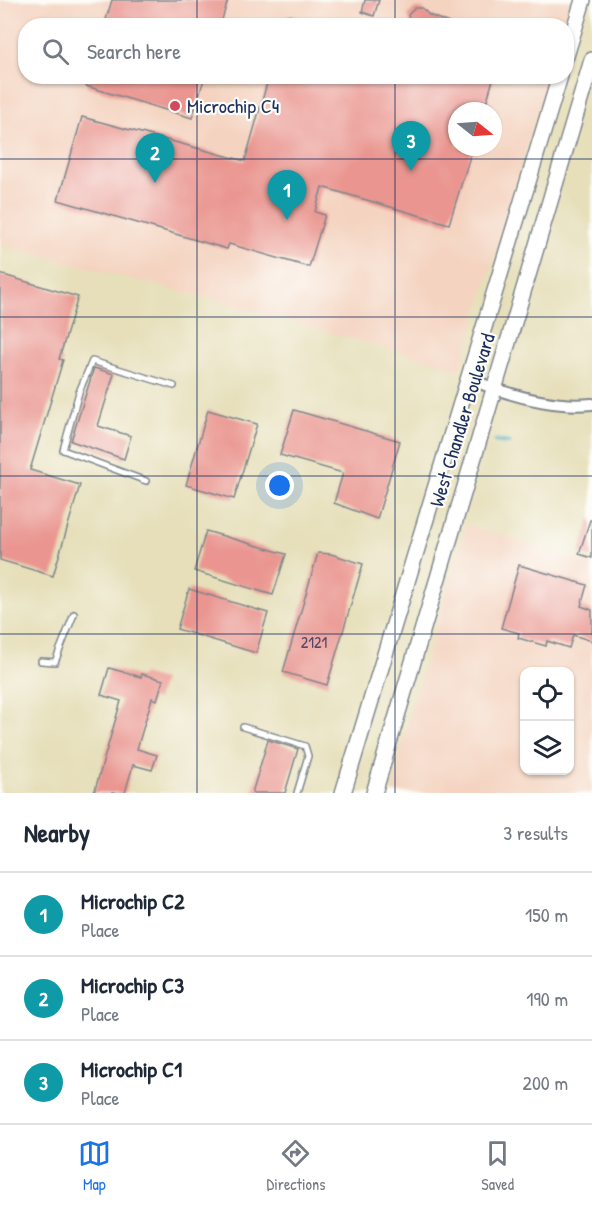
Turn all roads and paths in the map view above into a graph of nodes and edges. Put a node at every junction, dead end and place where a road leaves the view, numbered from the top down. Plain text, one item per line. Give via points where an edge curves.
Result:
1 (583, 0) edge
2 (574, 32) edge
3 (592, 60) edge
4 (558, 84) edge
5 (470, 379) junction
6 (174, 386) dead end
7 (494, 389) junction
8 (592, 404) edge
9 (146, 481) dead end
10 (74, 614) dead end
11 (41, 661) dead end
12 (243, 727) dead end
13 (363, 730) junction
14 (390, 739) junction
15 (297, 793) edge
16 (343, 793) edge
17 (374, 793) edge

1 - 2 main road
3 - 7 main road, West Chandler Boulevard
4 - 5 main road, West Chandler Boulevard
5 - 7 street
5 - 13 main road, West Chandler Boulevard
6 - 9 lane via 92,361 79,392 63,450
7 - 8 street via 553,403
7 - 14 main road, West Chandler Boulevard
10 - 11 lane via 54,662
12 - 15 lane via 305,747 308,756
13 - 14 main road
13 - 16 main road, West Chandler Boulevard
14 - 17 main road, West Chandler Boulevard

